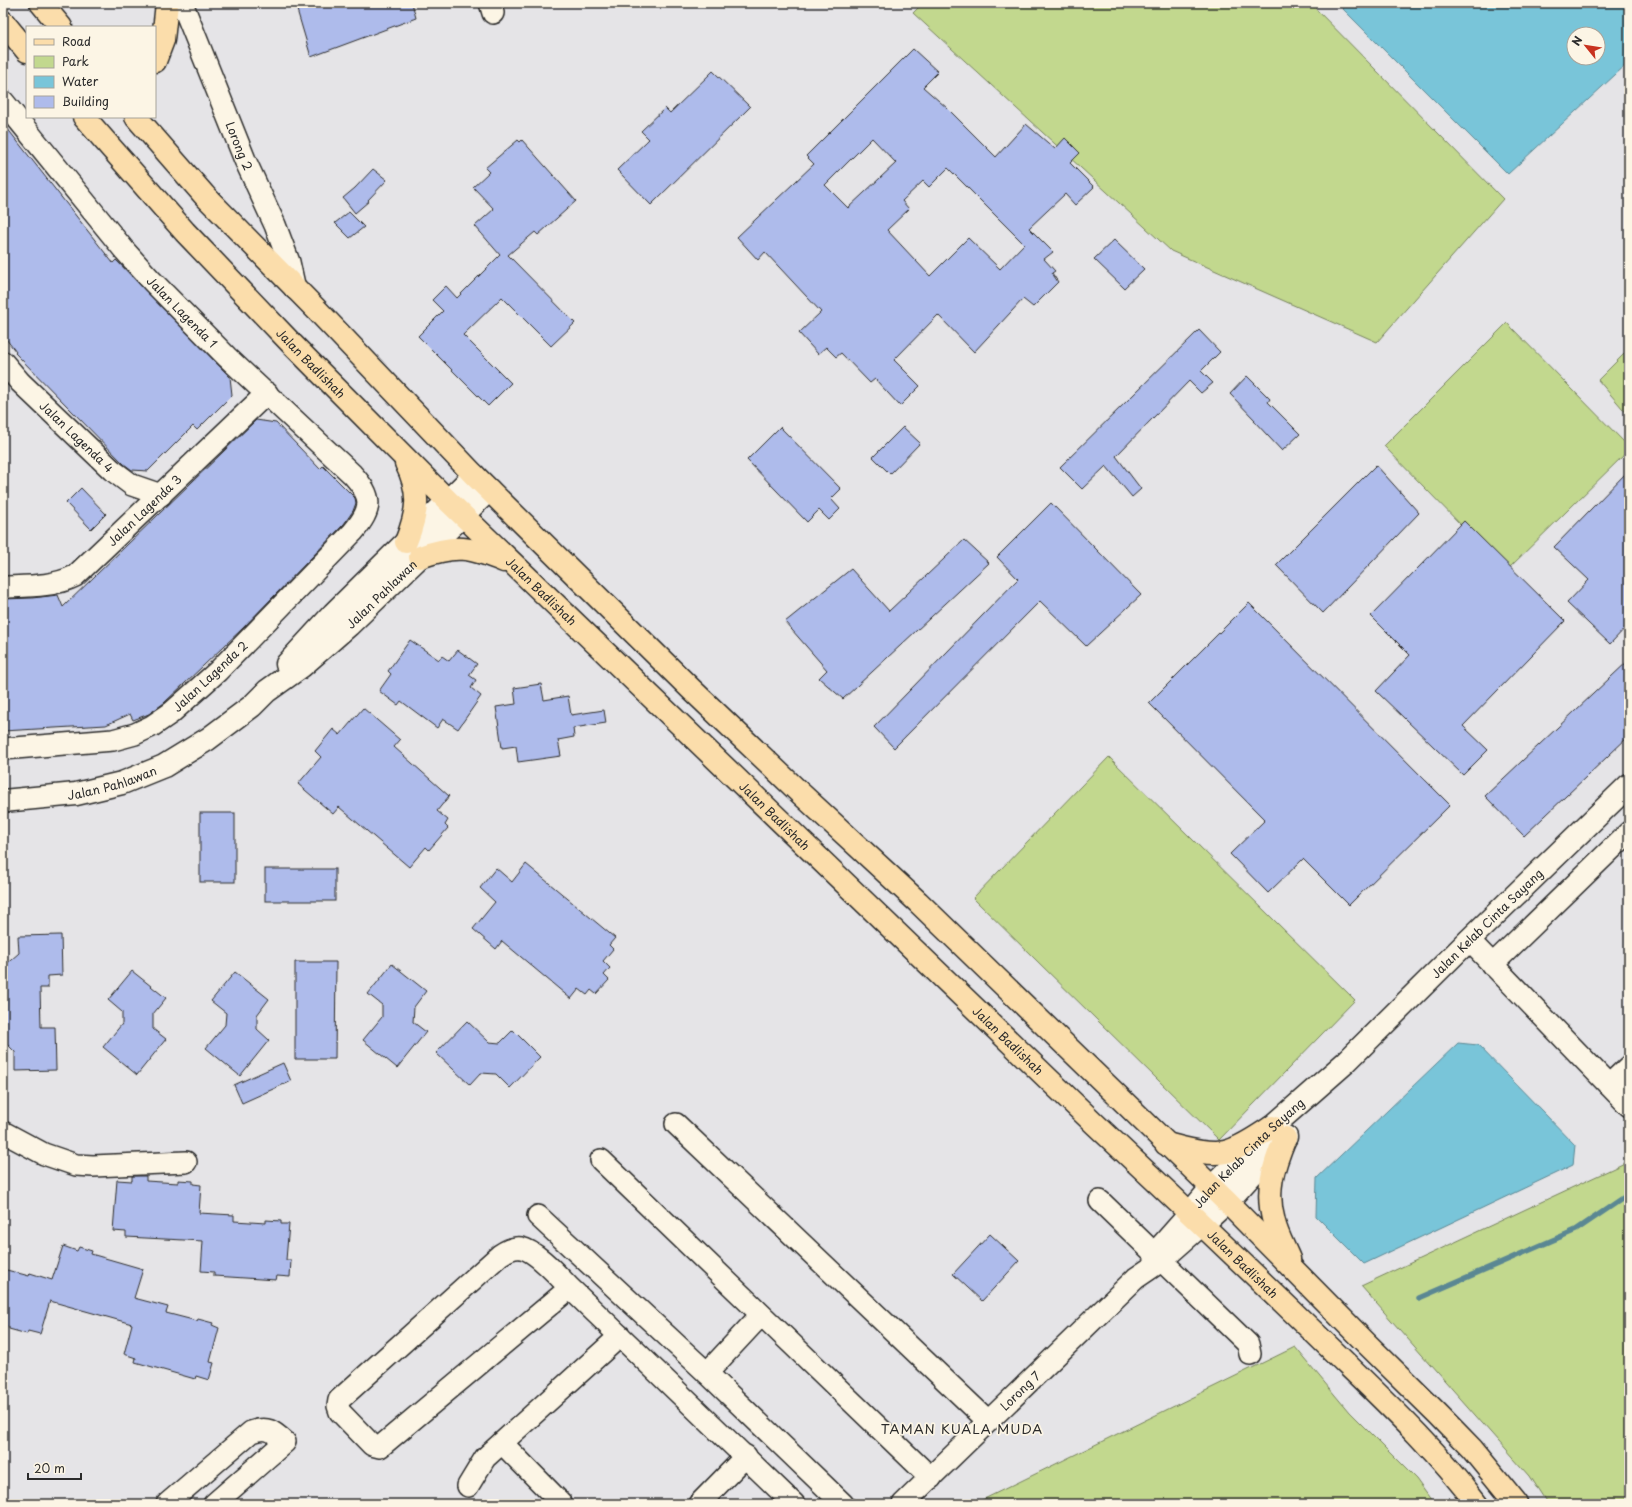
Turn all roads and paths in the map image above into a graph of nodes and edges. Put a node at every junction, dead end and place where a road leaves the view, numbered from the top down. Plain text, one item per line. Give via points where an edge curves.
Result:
1 (166, 3) edge
2 (182, 3) edge
3 (3, 22) edge
4 (26, 50) edge
5 (156, 58) edge
6 (3, 101) edge
7 (85, 118) edge
8 (137, 118) edge
9 (295, 289) junction
10 (3, 362) edge
11 (267, 393) junction
12 (402, 455) junction
13 (482, 483) junction
14 (161, 495) junction
15 (456, 509) junction
16 (367, 511) joint
17 (413, 550) junction
18 (515, 566) junction
19 (3, 587) edge
20 (3, 749) edge
21 (1629, 784) edge
22 (3, 802) edge
23 (1629, 832) edge
24 (1468, 940) junction
25 (1492, 965) junction
26 (1629, 1066) edge
27 (1609, 1085) junction
28 (1629, 1106) edge
29 (676, 1124) dead end
30 (3, 1132) edge
31 (1278, 1133) junction
32 (1166, 1144) junction
33 (601, 1160) dead end
34 (186, 1162) dead end
35 (1211, 1188) junction
36 (1100, 1202) dead end
37 (1227, 1202) junction
38 (538, 1216) dead end
39 (1196, 1218) junction
40 (1158, 1257) junction
41 (1292, 1269) junction
42 (570, 1288) junction
43 (761, 1315) junction
44 (620, 1336) junction
45 (1250, 1354) dead end
46 (707, 1373) junction
47 (988, 1421) junction
48 (502, 1443) junction
49 (746, 1456) junction
50 (931, 1478) junction
51 (468, 1486) dead end
52 (167, 1504) edge
53 (214, 1504) edge
54 (562, 1504) edge
55 (699, 1504) edge
56 (794, 1504) edge
57 (843, 1504) edge
58 (903, 1504) edge
59 (1477, 1504) edge
60 (1517, 1504) edge

1 - 5 main road via 163,40
2 - 9 street, Lorong 2 via 245,160 276,225
3 - 4 main road
6 - 11 street, Jalan Lagenda 1 via 152,281 227,357
7 - 12 main road, Jalan Badlishah via 184,232
8 - 9 main road via 205,196
9 - 13 main road
10 - 14 street, Jalan Lagenda 4 via 20,382 112,470 132,484
11 - 14 street, Jalan Lagenda 3
11 - 16 street, Jalan Lagenda 1 via 364,488 368,499
12 - 15 main road, Jalan Badlishah
12 - 17 main road via 411,472 416,491
13 - 15 main road, Jalan Pahlawan
13 - 32 main road via 686,683 918,902
14 - 19 street, Jalan Lagenda 3 via 75,576 52,585
15 - 17 main road, Jalan Pahlawan
15 - 18 main road, Jalan Badlishah
16 - 20 street, Jalan Lagenda 2 via 353,532 218,671 152,726 113,740
17 - 18 main road via 478,550
17 - 22 main road, Jalan Pahlawan via 334,612 293,656 267,691 252,706 208,739 164,766 122,783 76,794
18 - 39 main road, Jalan Badlishah
21 - 24 main road, Jalan Kelab Cinta Sayang
23 - 25 street
24 - 25 street
24 - 31 main road, Jalan Kelab Cinta Sayang
25 - 27 street
26 - 27 street
27 - 28 street
29 - 47 street
30 - 34 street via 44,1154 76,1165
31 - 32 main road via 1237,1148 1214,1153
31 - 35 main road, Jalan Kelab Cinta Sayang
31 - 37 main road, Jalan Kelab Cinta Sayang
31 - 41 main road via 1270,1186 1270,1204 1274,1224
32 - 35 main road
33 - 43 street
35 - 37 main road
35 - 39 main road, Jalan Kelab Cinta Sayang
36 - 40 street
37 - 39 main road, Jalan Kelab Cinta Sayang
37 - 41 main road
38 - 46 street
39 - 40 street, Lorong 7
39 - 59 main road, Jalan Badlishah via 1414,1429
40 - 45 street via 1248,1344
40 - 47 street, Lorong 7
41 - 60 main road via 1472,1449
42 - 42 street via 380,1447 372,1445 340,1412 339,1400 500,1255 510,1249 521,1248 531,1252
42 - 44 street
43 - 46 street
43 - 50 street
44 - 48 street
44 - 49 street
46 - 57 street
47 - 50 street, Lorong 7
48 - 51 street via 485,1458
48 - 54 street
49 - 55 street
49 - 56 street
50 - 58 street, Lorong 7
52 - 53 street via 251,1432 262,1428 274,1432 285,1442

